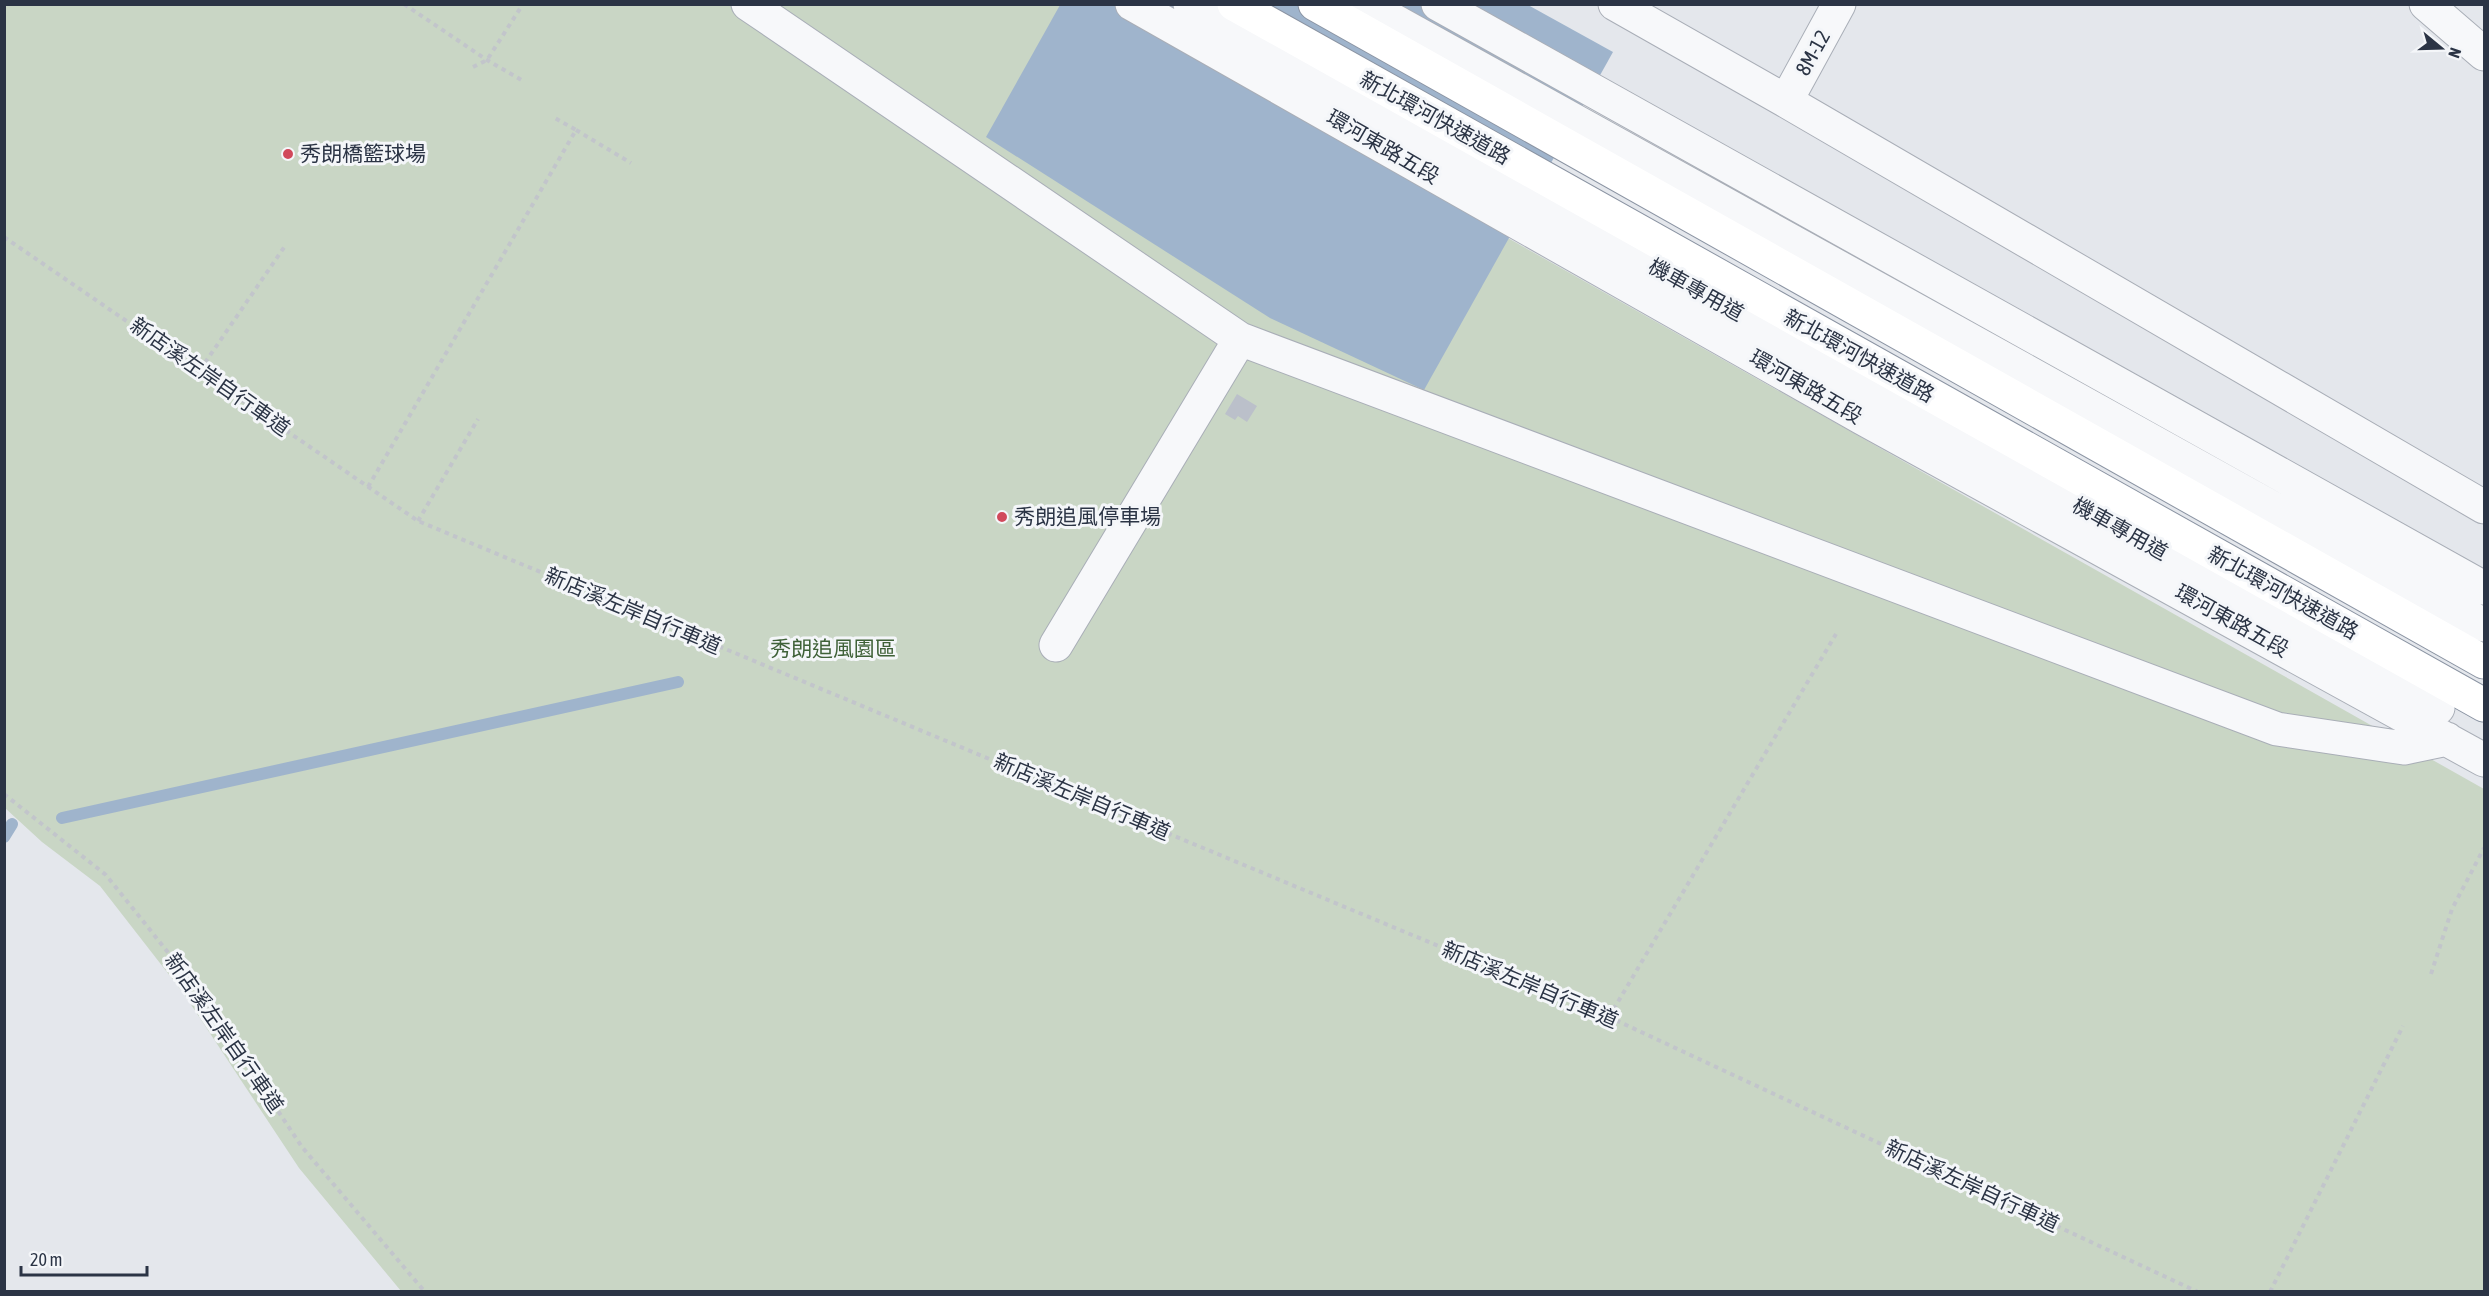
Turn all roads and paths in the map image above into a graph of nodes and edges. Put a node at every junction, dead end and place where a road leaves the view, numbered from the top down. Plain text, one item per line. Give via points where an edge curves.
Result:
1 (404, 4) edge
2 (523, 4) edge
3 (748, 4) edge
4 (1132, 4) edge
5 (1190, 4) edge
6 (1234, 4) edge
7 (1315, 4) edge
8 (1364, 4) edge
9 (1438, 4) edge
10 (1615, 4) edge
11 (1839, 4) edge
12 (2426, 4) edge
13 (2484, 54) edge
14 (487, 60) junction
15 (473, 67) dead end
16 (525, 82) dead end
17 (1786, 101) junction
18 (555, 117) dead end
19 (576, 130) junction
20 (632, 164) dead end
21 (4, 237) edge
22 (285, 246) dead end
23 (1240, 339) junction
24 (200, 370) junction
25 (478, 418) dead end
26 (368, 487) junction
27 (2484, 507) edge
28 (418, 521) junction
29 (2484, 588) edge
30 (2484, 625) edge
31 (1836, 634) dead end
32 (1056, 645) dead end
33 (2484, 662) edge
34 (2484, 705) edge
35 (2484, 734) edge
36 (2447, 739) junction
37 (2484, 760) edge
38 (4, 794) edge
39 (2484, 848) edge
40 (2432, 974) dead end
41 (1609, 1017) junction
42 (2403, 1026) dead end
43 (425, 1292) edge
44 (2198, 1292) edge
45 (2270, 1292) edge

1 - 14 path
2 - 14 path
3 - 23 street
4 - 36 street, 環河東路五段 via 1862,418
5 - 35 street, 機車專用道
6 - 34 highway, 新北環河快速道路
7 - 33 highway, 新北環河快速道路
8 - 30 street
9 - 29 street
10 - 17 street
11 - 17 street, 8M-12
12 - 13 street
14 - 15 path
14 - 16 path
17 - 27 street
18 - 19 path
19 - 20 path
19 - 26 path
21 - 24 path, 新店溪左岸自行車道
22 - 24 path
23 - 32 street
23 - 36 street via 2277,729 2403,748
24 - 26 path, 新店溪左岸自行車道
25 - 28 path
26 - 28 path, 新店溪左岸自行車道
28 - 41 path, 新店溪左岸自行車道
31 - 41 path
36 - 37 street, 環河東路五段
38 - 43 path, 新店溪左岸自行車道 via 106,875 195,986 302,1147
39 - 40 path via 2452,909
41 - 44 path, 新店溪左岸自行車道
42 - 45 path

